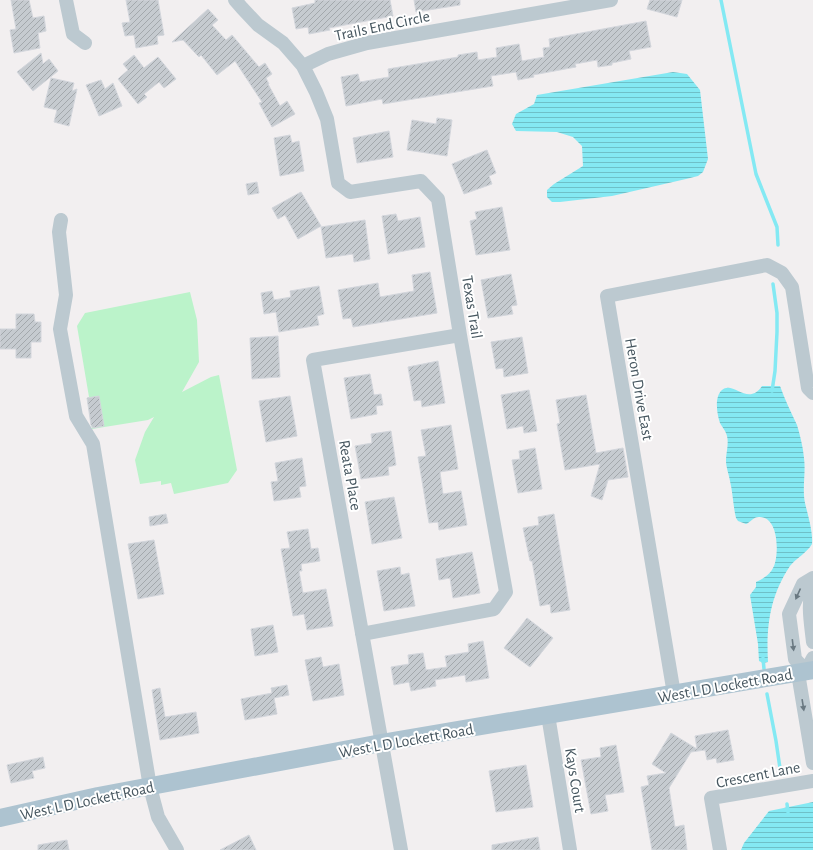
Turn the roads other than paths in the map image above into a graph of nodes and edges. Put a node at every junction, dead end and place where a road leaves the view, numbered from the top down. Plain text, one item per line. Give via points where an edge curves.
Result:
1 (66, 0) edge
2 (236, 0) edge
3 (611, 0) edge
4 (85, 44) dead end
5 (303, 66) junction
6 (61, 220) dead end
7 (460, 335) junction
8 (813, 393) edge
9 (813, 578) edge
10 (813, 586) edge
11 (362, 634) junction
12 (813, 642) edge
13 (808, 668) edge
14 (674, 694) junction
15 (548, 715) junction
16 (381, 743) junction
17 (813, 763) edge
18 (813, 781) edge
19 (150, 787) junction
20 (0, 818) edge
21 (177, 850) edge
22 (401, 850) edge
23 (570, 850) edge
24 (720, 850) edge

1 - 4 street via 72,34
2 - 5 street, Texas Trail via 258,25 283,43
3 - 5 street, Trails End Circle via 367,43 328,54
5 - 7 street, Texas Trail via 327,119 338,183 350,192 421,181 438,199
6 - 19 street via 59,232 66,295 60,329 76,416 93,444
7 - 11 street, Texas Trail via 506,592 494,609
7 - 11 street, Reata Place via 313,360
8 - 14 street, Heron Drive East via 808,388 792,287 782,273 767,265 607,296
9 -> 13 street via 803,584 789,614 795,659
10 - 12 street via 809,614
11 - 16 street, Reata Place
13 - 14 main road, West L D Lockett Road
13 -> 17 street, Crescent Lane
14 - 15 main road, West L D Lockett Road
15 - 16 main road, West L D Lockett Road
15 - 23 street, Kays Court
16 - 19 main road, West L D Lockett Road
16 - 22 street, Reata Place
18 - 24 street, Crescent Lane via 711,798
19 - 20 main road, West L D Lockett Road
19 - 21 street via 158,816

